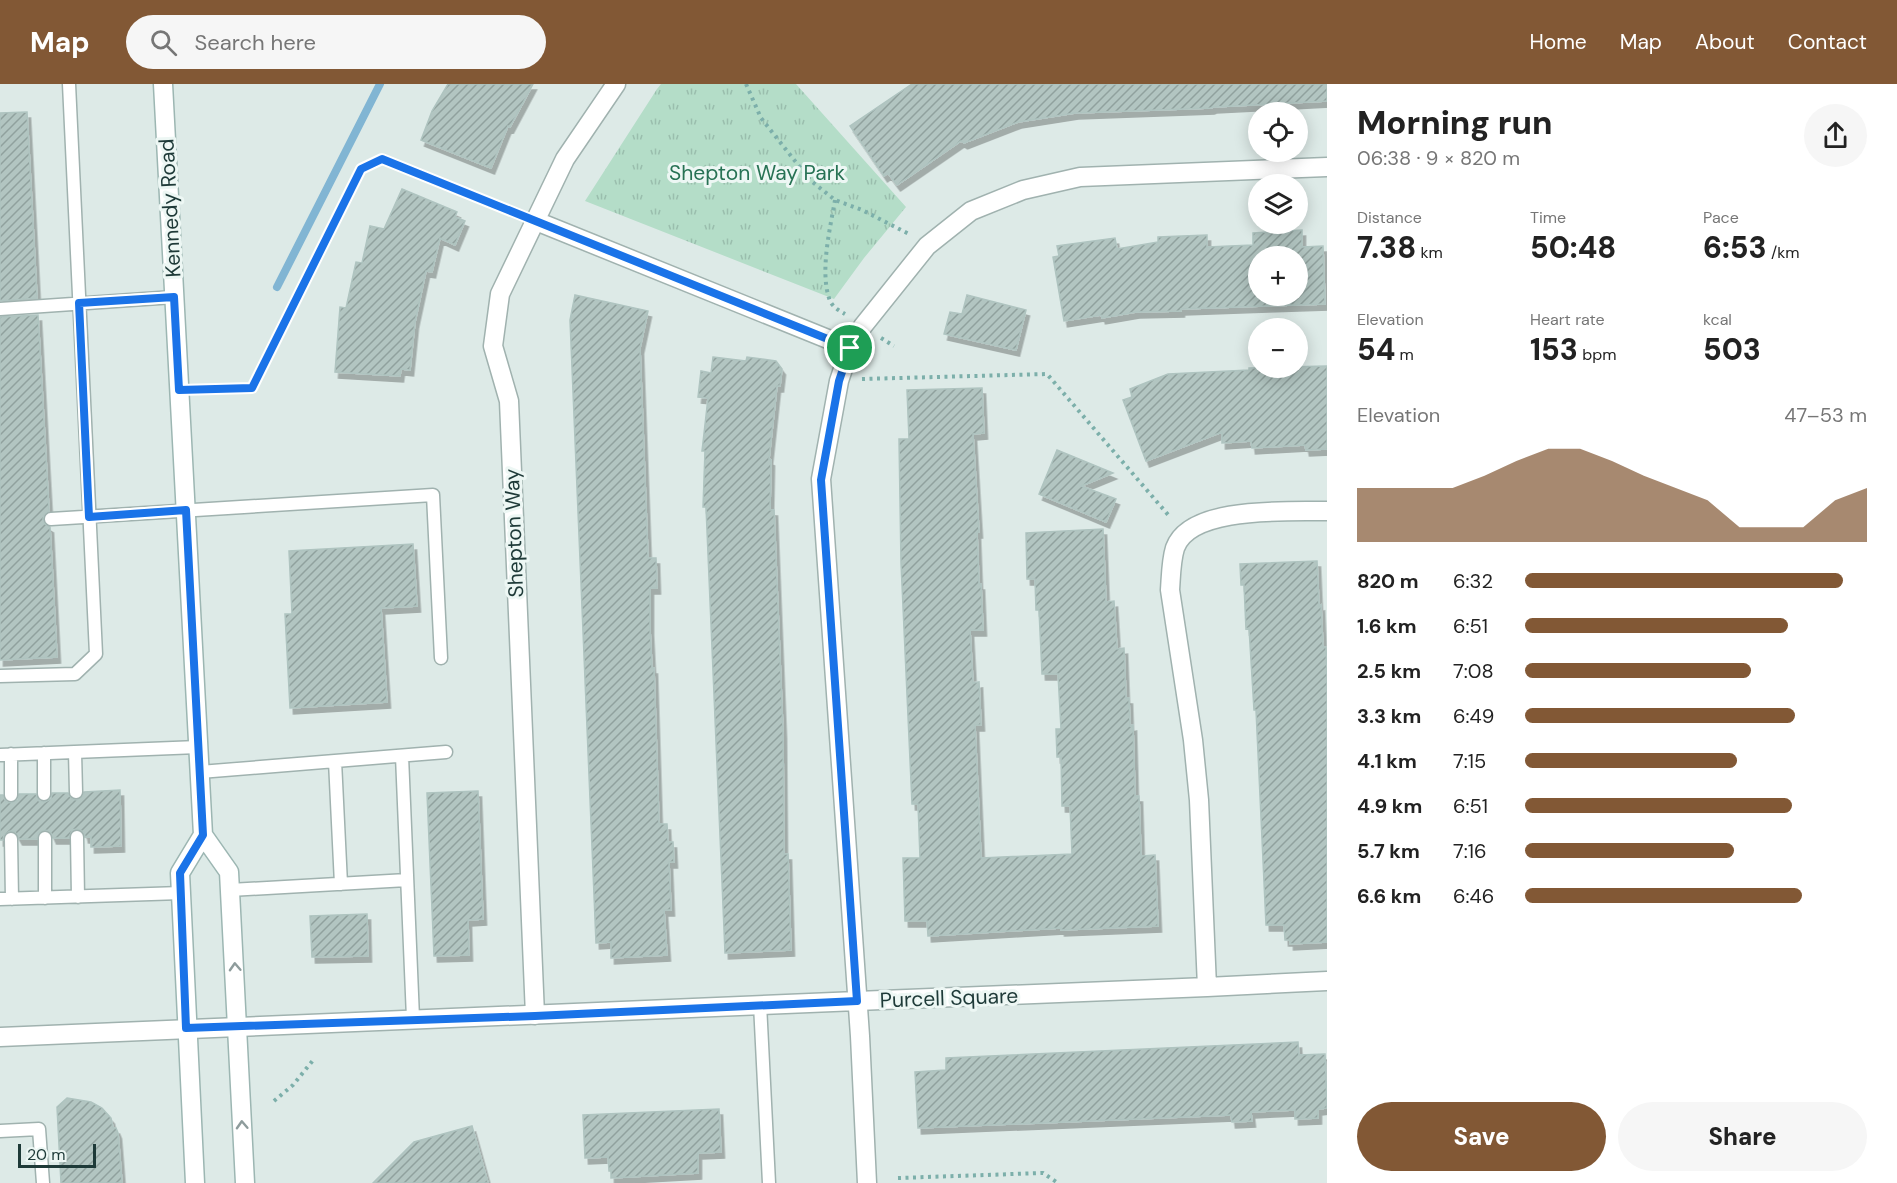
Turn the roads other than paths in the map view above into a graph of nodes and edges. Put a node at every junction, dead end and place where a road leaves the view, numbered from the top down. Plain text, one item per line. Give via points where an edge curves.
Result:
1 (69, 84) edge
2 (163, 84) edge
3 (616, 84) edge
4 (1327, 167) edge
5 (536, 221) junction
6 (174, 297) junction
7 (79, 303) junction
8 (0, 309) edge
9 (850, 348) junction
10 (186, 510) junction
11 (1327, 511) edge
12 (89, 517) junction
13 (51, 519) dead end
14 (441, 658) dead end
15 (0, 676) edge
16 (198, 747) junction
17 (75, 752) junction
18 (446, 752) dead end
19 (44, 753) junction
20 (5, 755) edge
21 (402, 756) junction
22 (334, 760) junction
23 (200, 772) junction
24 (76, 792) dead end
25 (44, 794) dead end
26 (11, 795) dead end
27 (203, 835) junction
28 (77, 837) dead end
29 (45, 838) dead end
30 (11, 840) dead end
31 (407, 880) junction
32 (341, 884) junction
33 (230, 890) junction
34 (181, 893) junction
35 (78, 897) junction
36 (45, 898) junction
37 (6, 899) edge
38 (1327, 981) edge
39 (1207, 987) junction
40 (857, 1001) junction
41 (760, 1004) junction
42 (535, 1016) junction
43 (413, 1018) junction
44 (238, 1025) junction
45 (186, 1028) junction
46 (0, 1036) edge
47 (0, 1131) edge
48 (43, 1183) edge
49 (195, 1183) edge
50 (245, 1183) edge
51 (769, 1183) edge
52 (867, 1183) edge

1 - 7 lane
2 - 6 street, Kennedy Road
3 - 5 street, Shepton Way via 565,159
4 - 9 street via 1080,177 1023,190 971,211 927,246
5 - 9 street
5 - 42 street, Shepton Way via 500,294 493,346 508,401
6 - 7 lane
6 - 10 street, Kennedy Road
7 - 8 lane
7 - 12 lane
9 - 40 street via 839,381 821,480
10 - 12 lane
10 - 14 lane via 433,495
10 - 16 street, Kennedy Road
11 - 39 street via 1216,518 1184,534 1175,547 1170,590 1198,790
12 - 13 lane
12 - 15 lane via 96,654 75,674
16 - 17 lane
16 - 23 street, Kennedy Road
17 - 19 lane
17 - 24 lane
18 - 21 lane
19 - 20 lane
19 - 25 lane
20 - 26 lane
21 - 22 lane
21 - 31 lane
22 - 23 lane
22 - 32 lane
23 - 27 street, Kennedy Road
27 - 33 street via 229,872
27 - 34 street via 180,873
28 - 35 lane
29 - 36 lane
30 - 37 lane
31 - 32 lane
31 - 43 lane
32 - 33 lane
44 -> 33 street
34 - 35 lane
34 - 45 street
35 - 36 lane
36 - 37 lane
38 - 39 street, Purcell Square
39 - 40 street, Purcell Square
40 - 41 street, Purcell Square
40 - 52 street
41 - 42 street, Purcell Square
41 - 51 lane
42 - 43 street, Purcell Square
43 - 44 street, Purcell Square
44 - 45 street, Purcell Square
50 -> 44 street
45 - 46 street, Purcell Square
45 - 49 street
47 - 48 lane via 39,1129

